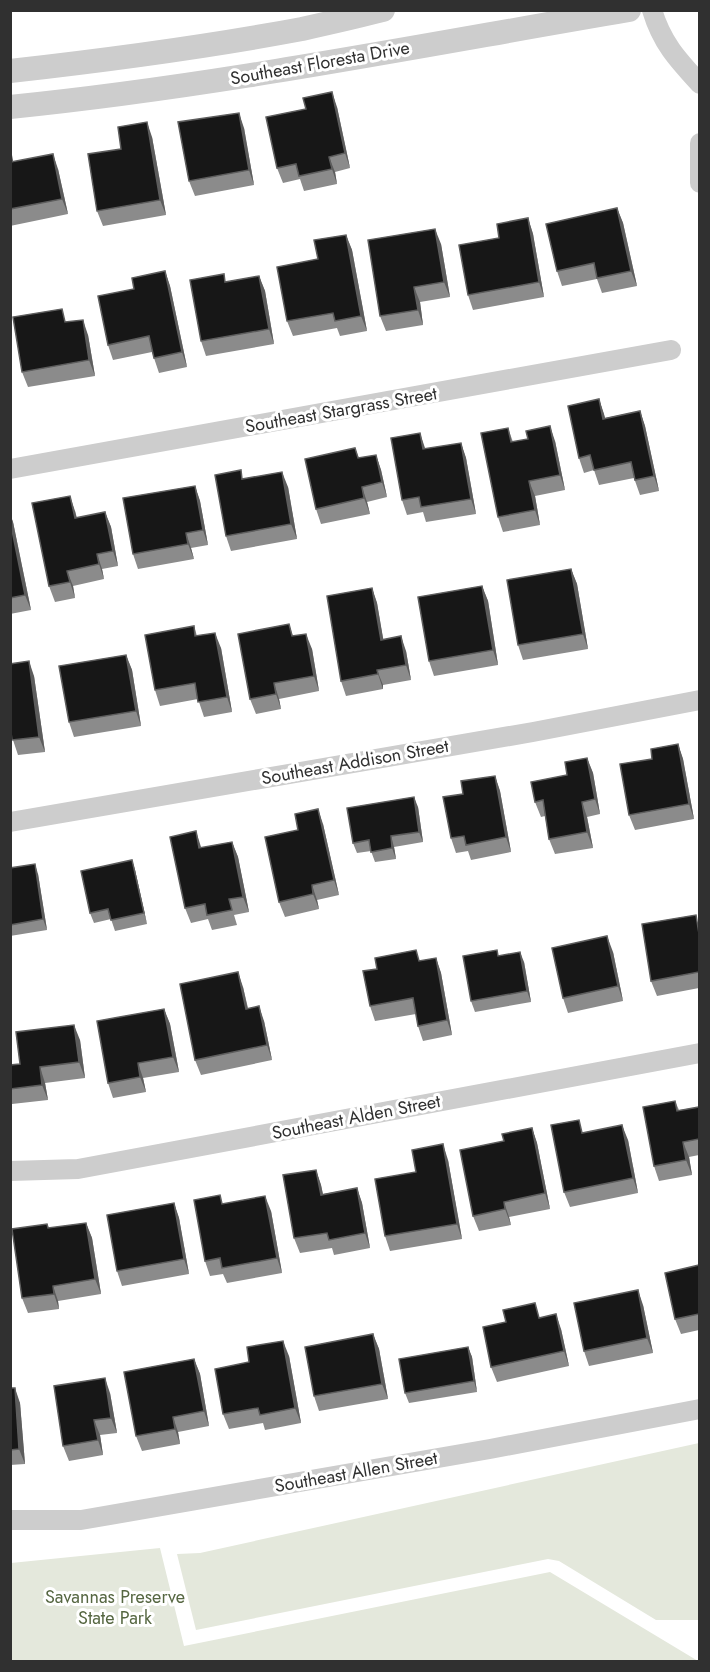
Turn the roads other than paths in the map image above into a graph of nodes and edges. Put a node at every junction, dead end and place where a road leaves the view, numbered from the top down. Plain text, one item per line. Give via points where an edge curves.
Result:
1 (383, 10) edge
2 (629, 10) edge
3 (652, 10) edge
4 (10, 71) edge
5 (699, 84) edge
6 (10, 107) edge
7 (699, 143) edge
8 (699, 183) edge
9 (671, 350) dead end
10 (10, 469) edge
11 (699, 700) edge
12 (10, 822) edge
13 (699, 1053) edge
14 (10, 1171) edge
15 (699, 1409) edge
16 (10, 1520) edge

1 - 4 street, Southeast Floresta Drive via 197,47
2 - 6 street, Southeast Floresta Drive via 228,79
3 - 5 street via 673,54
7 - 8 street
9 - 10 street, Southeast Stargrass Street
11 - 12 street, Southeast Addison Street
13 - 14 street, Southeast Alden Street via 78,1169
15 - 16 street, Southeast Allen Street via 81,1520

